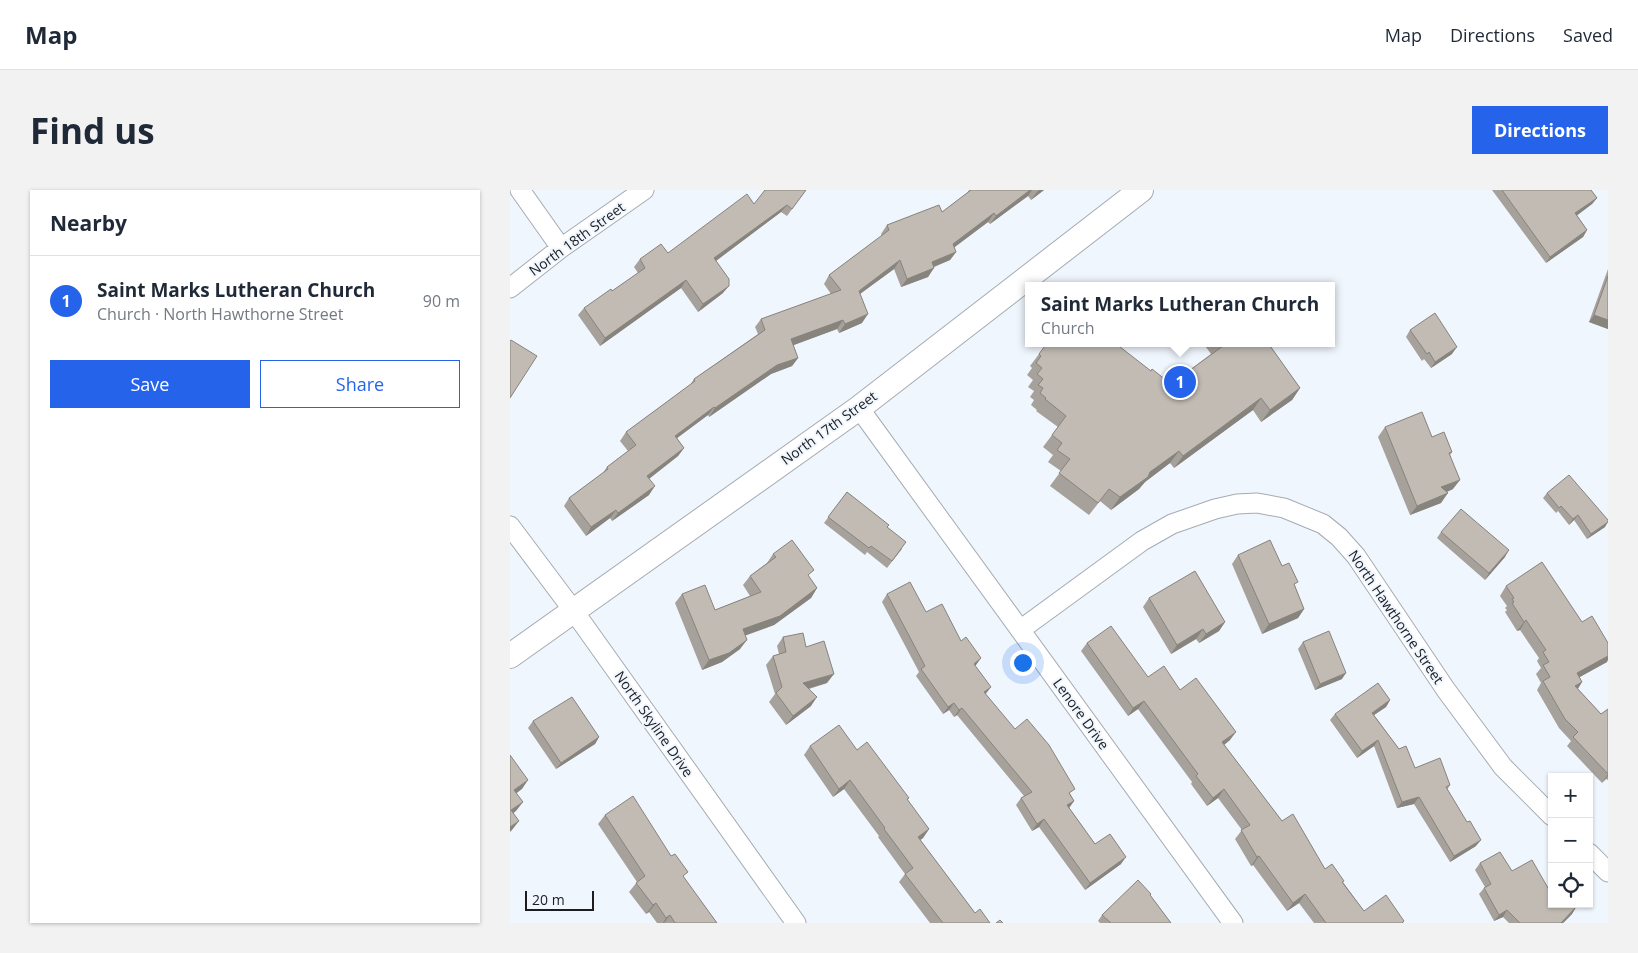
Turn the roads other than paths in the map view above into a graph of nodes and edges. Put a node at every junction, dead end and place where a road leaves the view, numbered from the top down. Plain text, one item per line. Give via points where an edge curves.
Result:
1 (520, 190) edge
2 (644, 190) edge
3 (1141, 190) edge
4 (561, 248) junction
5 (510, 288) edge
6 (859, 408) junction
7 (510, 526) edge
8 (573, 610) junction
9 (1020, 630) junction
10 (510, 656) edge
11 (1548, 812) edge
12 (1593, 857) edge
13 (1608, 872) edge
14 (796, 923) edge
15 (1233, 923) edge

1 - 4 street
2 - 4 street, North 18th Street
3 - 6 street, North 17th Street
4 - 5 street, North 18th Street
6 - 8 street, North 17th Street
6 - 9 street, Lenore Drive
7 - 8 street, North Skyline Drive
8 - 10 street, North 17th Street
8 - 14 street, North Skyline Drive
9 - 11 street, North Hawthorne Street via 1142,541 1172,524 1215,508 1237,504 1257,503 1284,508 1324,524 1351,550 1446,690 1503,767
9 - 15 street, Lenore Drive
12 - 13 street

